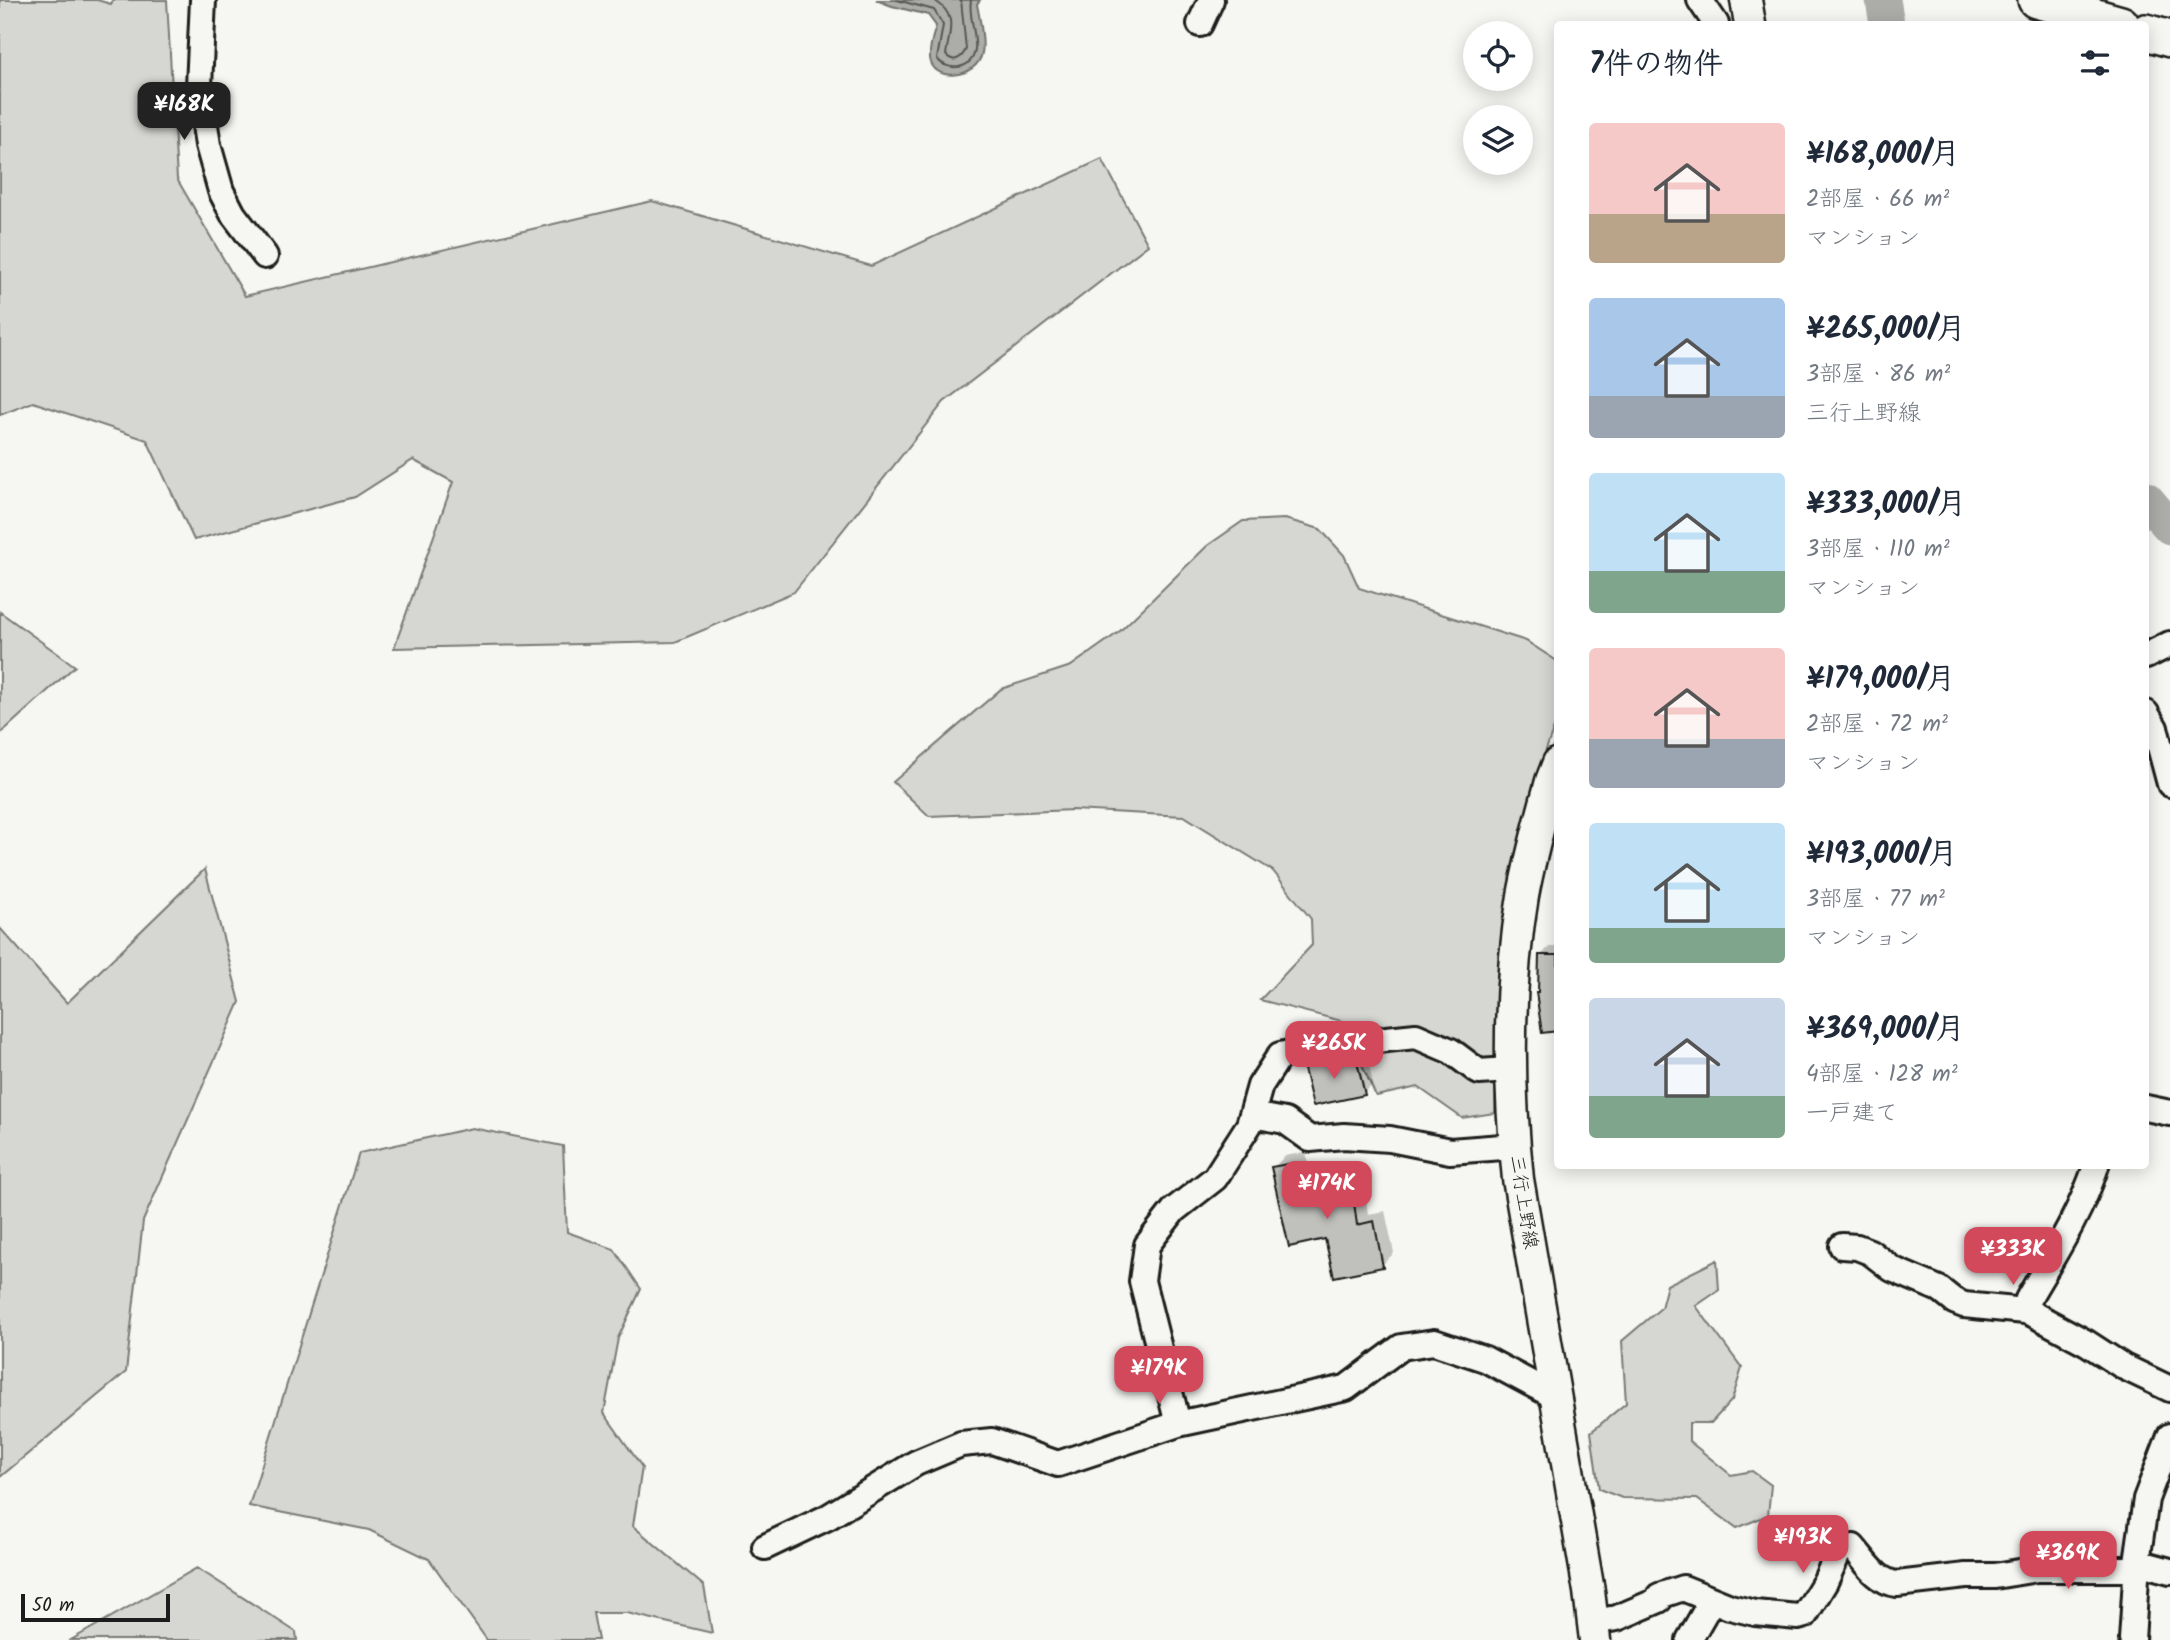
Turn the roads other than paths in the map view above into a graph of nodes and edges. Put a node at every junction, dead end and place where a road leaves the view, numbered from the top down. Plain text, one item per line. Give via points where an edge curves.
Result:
1 (203, 0) edge
2 (1211, 0) edge
3 (1700, 0) edge
4 (1746, 0) edge
5 (2036, 0) edge
6 (1714, 21) edge
7 (1750, 21) edge
8 (2110, 21) edge
9 (1200, 24) dead end
10 (2149, 33) edge
11 (2170, 39) edge
12 (265, 256) dead end
13 (2170, 644) edge
14 (2149, 654) edge
15 (2149, 718) edge
16 (1554, 775) edge
17 (2170, 784) edge
18 (1509, 1070) junction
19 (2149, 1109) edge
20 (2170, 1113) edge
21 (1252, 1115) junction
22 (1515, 1146) junction
23 (2095, 1169) edge
24 (1842, 1246) dead end
25 (2025, 1311) junction
26 (2170, 1389) edge
27 (1556, 1397) junction
28 (1178, 1424) junction
29 (2170, 1436) edge
30 (765, 1547) dead end
31 (2136, 1565) junction
32 (2170, 1571) edge
33 (1712, 1600) junction
34 (1594, 1631) edge
35 (1689, 1640) edge
36 (2132, 1640) edge

1 - 12 street via 199,86 208,145 221,191
2 - 9 street
3 - 6 street
4 - 7 main road
5 - 8 highway
10 - 11 highway
13 - 14 street
15 - 17 street
16 - 18 main road, 三行上野線 via 1523,895
18 - 21 street via 1479,1072 1451,1051 1416,1036 1328,1045 1280,1055 1260,1086
18 - 22 main road, 三行上野線
19 - 20 street
21 - 22 street via 1285,1121 1310,1139 1390,1139 1450,1151
21 - 28 street via 1215,1178 1174,1210 1147,1245 1142,1281
22 - 27 main road, 三行上野線
23 - 25 street
24 - 25 street via 1870,1252 1892,1269 1939,1289 1964,1306
25 - 26 street
27 - 28 street via 1485,1359 1434,1342 1401,1347 1346,1388
27 - 34 main road, 三行上野線
28 - 30 street via 1058,1464 992,1441 961,1444 916,1463 828,1517
29 - 31 street via 2146,1499
31 - 32 street
31 - 33 street via 2037,1569 1897,1584 1878,1577 1847,1547 1840,1549 1805,1615 1755,1613
31 - 36 street
33 - 34 street via 1683,1588 1671,1591
33 - 35 street

